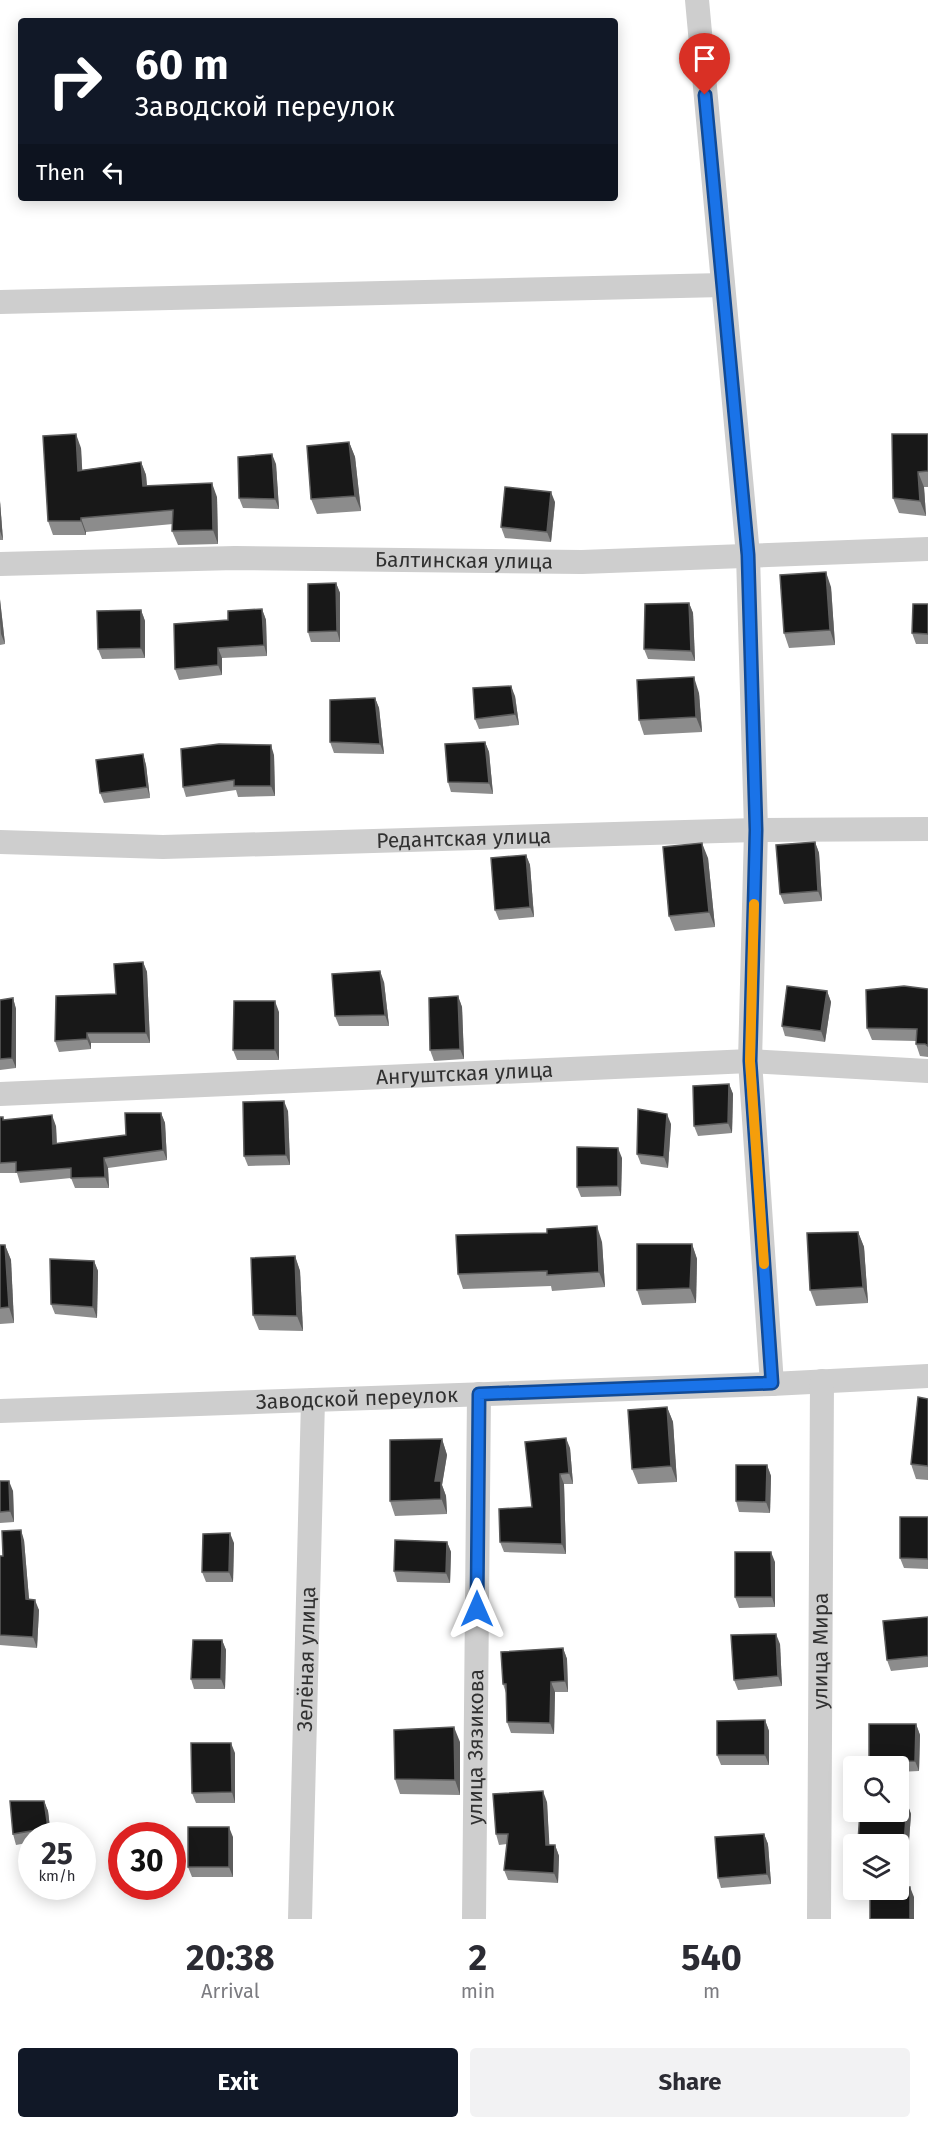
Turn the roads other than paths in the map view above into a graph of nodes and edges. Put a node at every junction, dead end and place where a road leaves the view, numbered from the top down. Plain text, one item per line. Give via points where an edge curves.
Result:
1 (697, 0) edge
2 (723, 285) junction
3 (0, 302) edge
4 (928, 549) edge
5 (748, 555) junction
6 (0, 564) edge
7 (928, 829) edge
8 (756, 830) junction
9 (0, 842) edge
10 (750, 1061) junction
11 (928, 1071) edge
12 (0, 1094) edge
13 (928, 1376) edge
14 (822, 1381) junction
15 (772, 1383) junction
16 (479, 1394) junction
17 (313, 1400) junction
18 (0, 1411) edge
19 (300, 1919) edge
20 (474, 1919) edge
21 (819, 1919) edge

1 - 2 street
2 - 3 street
2 - 5 street
4 - 5 street, Балтинская улица
5 - 6 street, Балтинская улица via 582,562 235,558
5 - 8 street
7 - 8 street, Редантская улица
8 - 9 street, Редантская улица via 163,847
8 - 10 street
10 - 11 street, Ангуштская улица
10 - 12 street, Ангуштская улица
10 - 15 street
13 - 14 street, Заводской переулок
14 - 15 street, Заводской переулок
14 - 21 street, улица Мира
15 - 16 street, Заводской переулок
16 - 17 street, Заводской переулок
16 - 20 street, улица Зязикова
17 - 18 street, Заводской переулок
17 - 19 street, Зелёная улица

